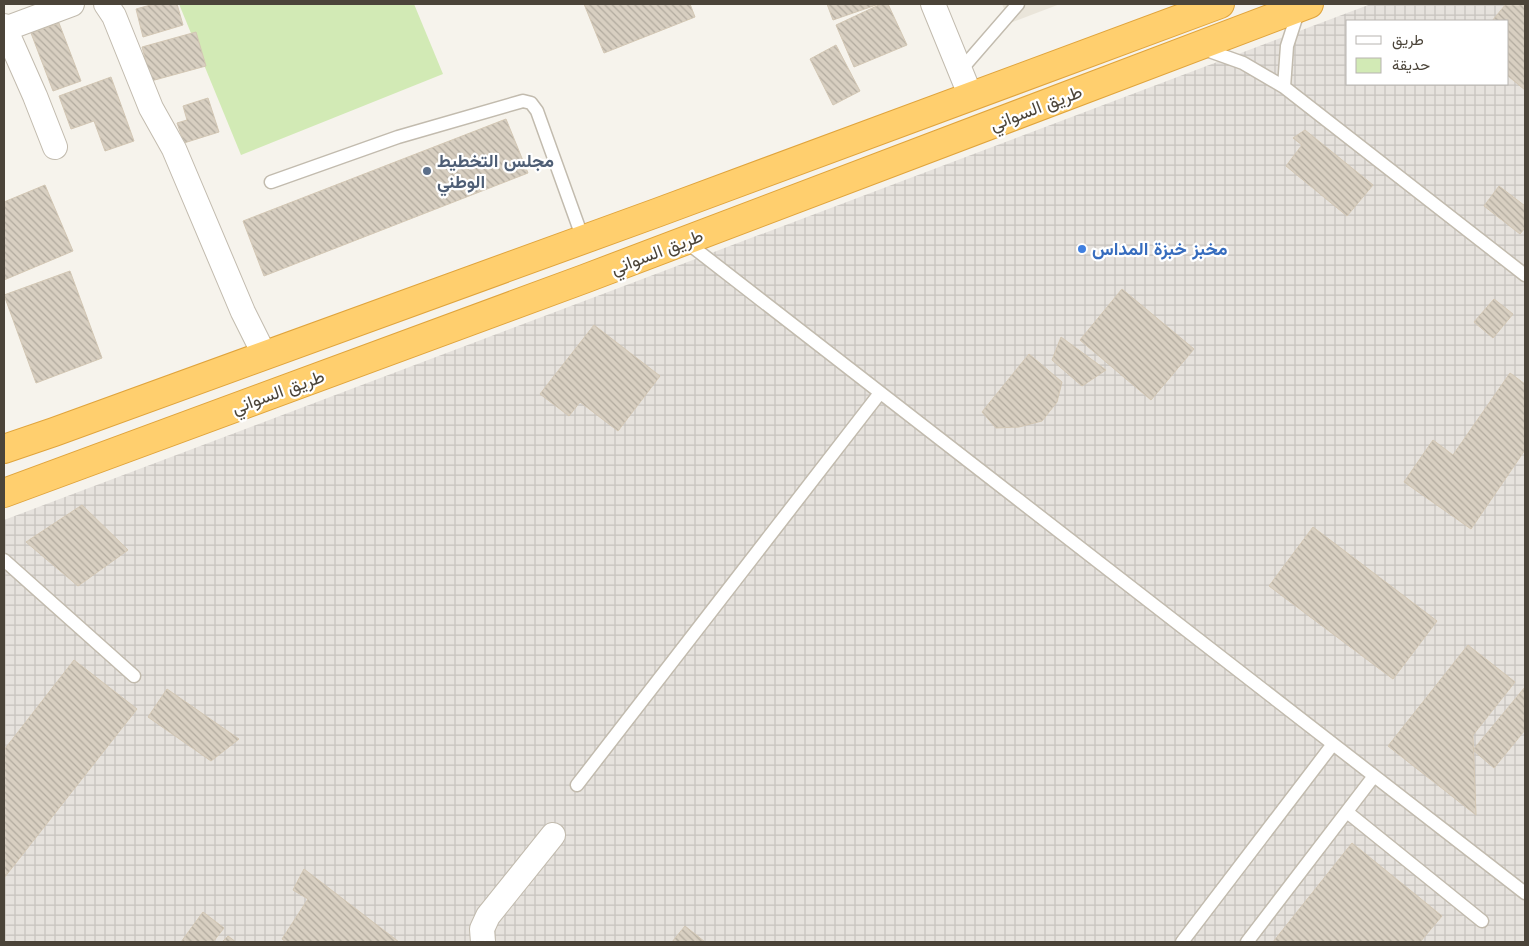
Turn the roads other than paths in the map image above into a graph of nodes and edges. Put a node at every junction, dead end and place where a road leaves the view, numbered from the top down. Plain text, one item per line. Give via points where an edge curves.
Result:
1 (72, 4) edge
2 (106, 4) edge
3 (933, 4) edge
4 (1018, 4) edge
5 (1220, 4) edge
6 (1304, 6) edge
7 (4, 28) edge
8 (1197, 47) junction
9 (960, 72) junction
10 (1284, 87) junction
11 (971, 97) junction
12 (55, 147) dead end
13 (271, 182) dead end
14 (583, 239) junction
15 (685, 241) junction
16 (1525, 275) edge
17 (265, 356) junction
18 (880, 393) junction
19 (4, 449) edge
20 (4, 493) edge
21 (4, 560) edge
22 (134, 676) dead end
23 (1333, 744) junction
24 (1374, 776) junction
25 (577, 785) dead end
26 (1347, 812) junction
27 (553, 835) dead end
28 (1525, 894) edge
29 (1482, 921) dead end
30 (483, 942) edge
31 (1182, 942) edge
32 (1247, 942) edge

1 - 7 street
2 - 17 street via 114,16 151,108 174,149 242,312
3 - 9 street
4 - 9 lane
5 - 11 highway, طريق السواني
6 - 8 highway, طريق السواني
6 - 10 lane via 1287,46
7 - 12 street
8 - 10 lane via 1243,64
8 - 15 highway, طريق السواني
9 - 11 street
10 - 16 lane
11 - 14 highway, طريق السواني
13 - 14 lane via 398,137 523,101 531,103 537,111
14 - 17 highway, طريق السواني
15 - 18 lane
15 - 20 highway, طريق السواني
17 - 19 highway, طريق السواني
18 - 23 lane
18 - 25 lane
21 - 22 lane
23 - 24 lane
23 - 31 lane
24 - 26 lane
24 - 28 lane
26 - 29 lane
26 - 32 lane
27 - 30 street via 488,916 482,929

